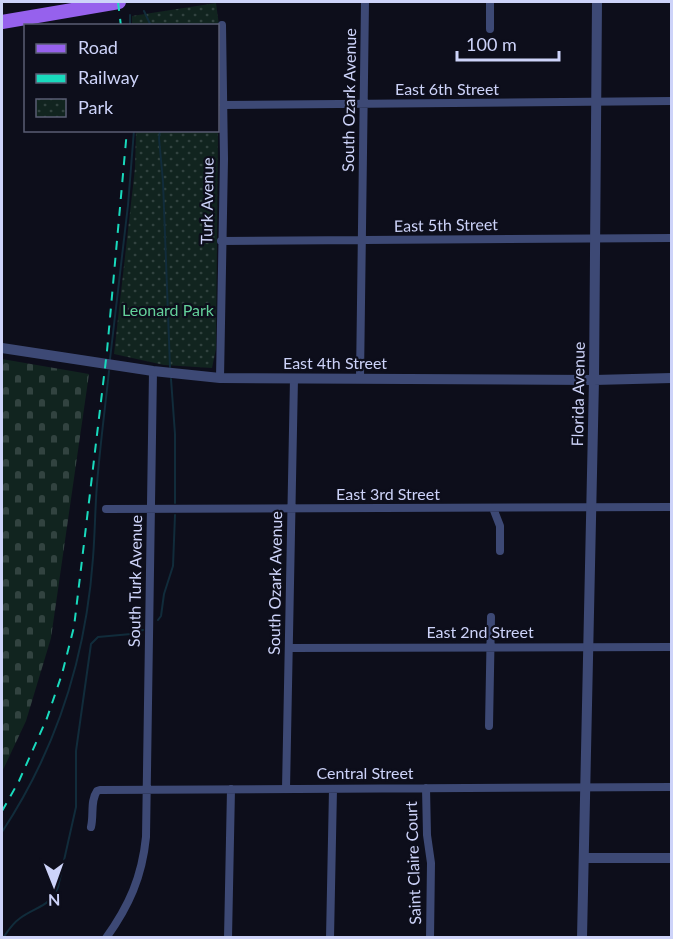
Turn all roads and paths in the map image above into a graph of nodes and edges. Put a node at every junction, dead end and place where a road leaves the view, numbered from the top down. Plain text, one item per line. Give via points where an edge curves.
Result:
1 (119, 2) edge
2 (365, 2) edge
3 (490, 2) edge
4 (597, 2) edge
5 (2, 22) edge
6 (222, 25) dead end
7 (490, 29) dead end
8 (672, 101) edge
9 (597, 102) junction
10 (364, 104) junction
11 (223, 105) junction
12 (672, 237) edge
13 (595, 238) junction
14 (221, 241) junction
15 (362, 241) junction
16 (2, 348) edge
17 (153, 371) junction
18 (220, 378) junction
19 (294, 378) junction
20 (360, 378) junction
21 (672, 378) edge
22 (594, 380) junction
23 (590, 507) junction
24 (672, 507) edge
25 (493, 508) junction
26 (106, 509) dead end
27 (151, 509) junction
28 (291, 509) junction
29 (500, 550) dead end
30 (491, 617) dead end
31 (491, 647) junction
32 (588, 647) junction
33 (672, 647) edge
34 (289, 648) junction
35 (489, 726) dead end
36 (585, 787) junction
37 (672, 787) edge
38 (426, 788) junction
39 (231, 789) junction
40 (286, 789) junction
41 (333, 789) junction
42 (147, 790) junction
43 (91, 827) dead end
44 (584, 858) junction
45 (672, 858) edge
46 (106, 938) edge
47 (228, 938) edge
48 (330, 938) edge
49 (430, 938) edge
50 (582, 938) edge

1 - 5 main road
2 - 10 street, South Ozark Avenue
3 - 7 street
4 - 9 street, Florida Avenue
6 - 11 street, Turk Avenue
8 - 9 street, East 6th Street
9 - 10 street, East 6th Street
9 - 13 street, Florida Avenue
10 - 11 street, East 6th Street
10 - 15 street, South Ozark Avenue
11 - 14 street, Turk Avenue
12 - 13 street, East 5th Street
13 - 15 street, East 5th Street
13 - 22 street, Florida Avenue
14 - 15 street, East 5th Street
14 - 18 street, Turk Avenue
15 - 20 street, South Ozark Avenue
16 - 17 street, East 4th Street
17 - 18 street, East 4th Street
17 - 27 street, South Turk Avenue
18 - 19 street, East 4th Street
19 - 20 street, East 4th Street
19 - 28 street, South Ozark Avenue
20 - 22 street, East 4th Street
21 - 22 street, East 4th Street
22 - 23 street, Florida Avenue
23 - 24 street, East 3rd Street
23 - 25 street, East 3rd Street
23 - 32 street, Florida Avenue
25 - 28 street, East 3rd Street
25 - 29 street via 500,526
26 - 27 street, East 3rd Street
27 - 28 street, East 3rd Street
27 - 42 street, South Turk Avenue
28 - 34 street, South Ozark Avenue
30 - 31 street
31 - 32 street, East 2nd Street
31 - 34 street, East 2nd Street
31 - 35 street
32 - 33 street, East 2nd Street
32 - 36 street, Florida Avenue
34 - 40 street, South Ozark Avenue
36 - 37 street, Central Street
36 - 38 street, Central Street
36 - 44 street, Florida Avenue
38 - 41 street, Central Street
38 - 49 street, Saint Claire Court
39 - 40 street, Central Street
39 - 42 street, Central Street
39 - 47 street
40 - 41 street, Central Street
41 - 48 street
42 - 43 street, Central Street via 96,791
42 - 46 street, South Turk Avenue via 145,846 134,892
44 - 45 street
44 - 50 street, Florida Avenue

